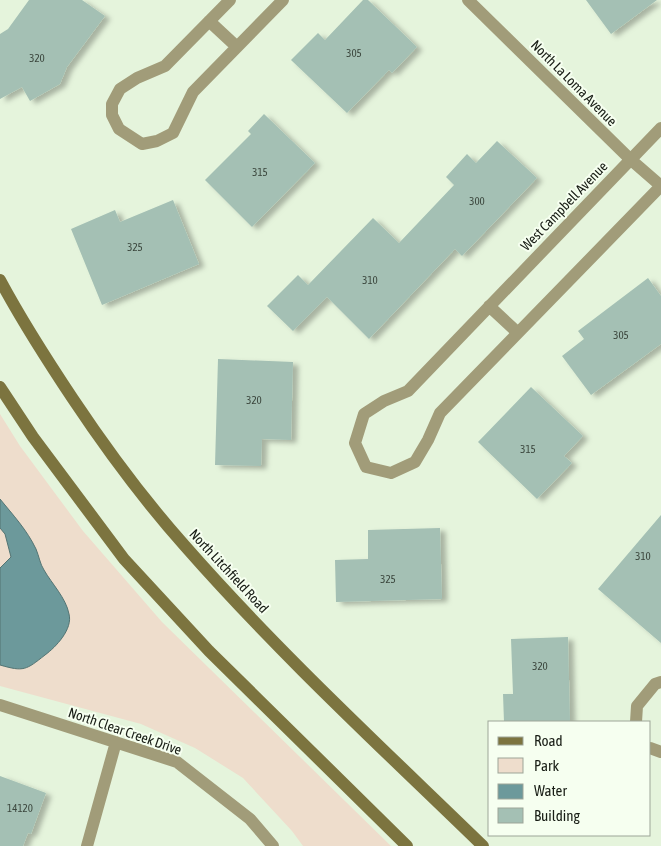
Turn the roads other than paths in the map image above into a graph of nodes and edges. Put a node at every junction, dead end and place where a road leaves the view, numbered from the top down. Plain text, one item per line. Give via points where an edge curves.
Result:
1 (230, 0) edge
2 (283, 0) edge
3 (468, 0) edge
4 (209, 21) junction
5 (237, 47) junction
6 (661, 128) edge
7 (630, 159) junction
8 (661, 186) edge
9 (0, 280) edge
10 (490, 306) junction
11 (518, 333) junction
12 (0, 387) edge
13 (661, 682) edge
14 (0, 705) edge
15 (636, 721) edge
16 (116, 742) junction
17 (87, 846) edge
18 (273, 846) edge
19 (407, 846) edge
20 (482, 846) edge

1 - 4 street
2 - 5 street
3 - 7 street, North La Loma Avenue
4 - 5 street
4 - 5 street via 165,66 120,89 112,104 112,115 119,129 142,144 173,133 193,92
6 - 7 street, West Campbell Avenue
7 - 8 street, North La Loma Avenue
7 - 10 street, West Campbell Avenue
8 - 11 street, West Campbell Avenue
9 - 20 main road, North Litchfield Road via 102,441 184,545 263,630
10 - 11 street
10 - 11 street, West Campbell Avenue via 408,391 364,414 355,443 366,467 391,473 415,462 440,413
12 - 19 main road via 38,444 124,559 209,650
13 - 15 street via 655,684 636,706
14 - 16 street, North Clear Creek Drive
16 - 17 street
16 - 18 street, North Clear Creek Drive via 177,762 250,818

